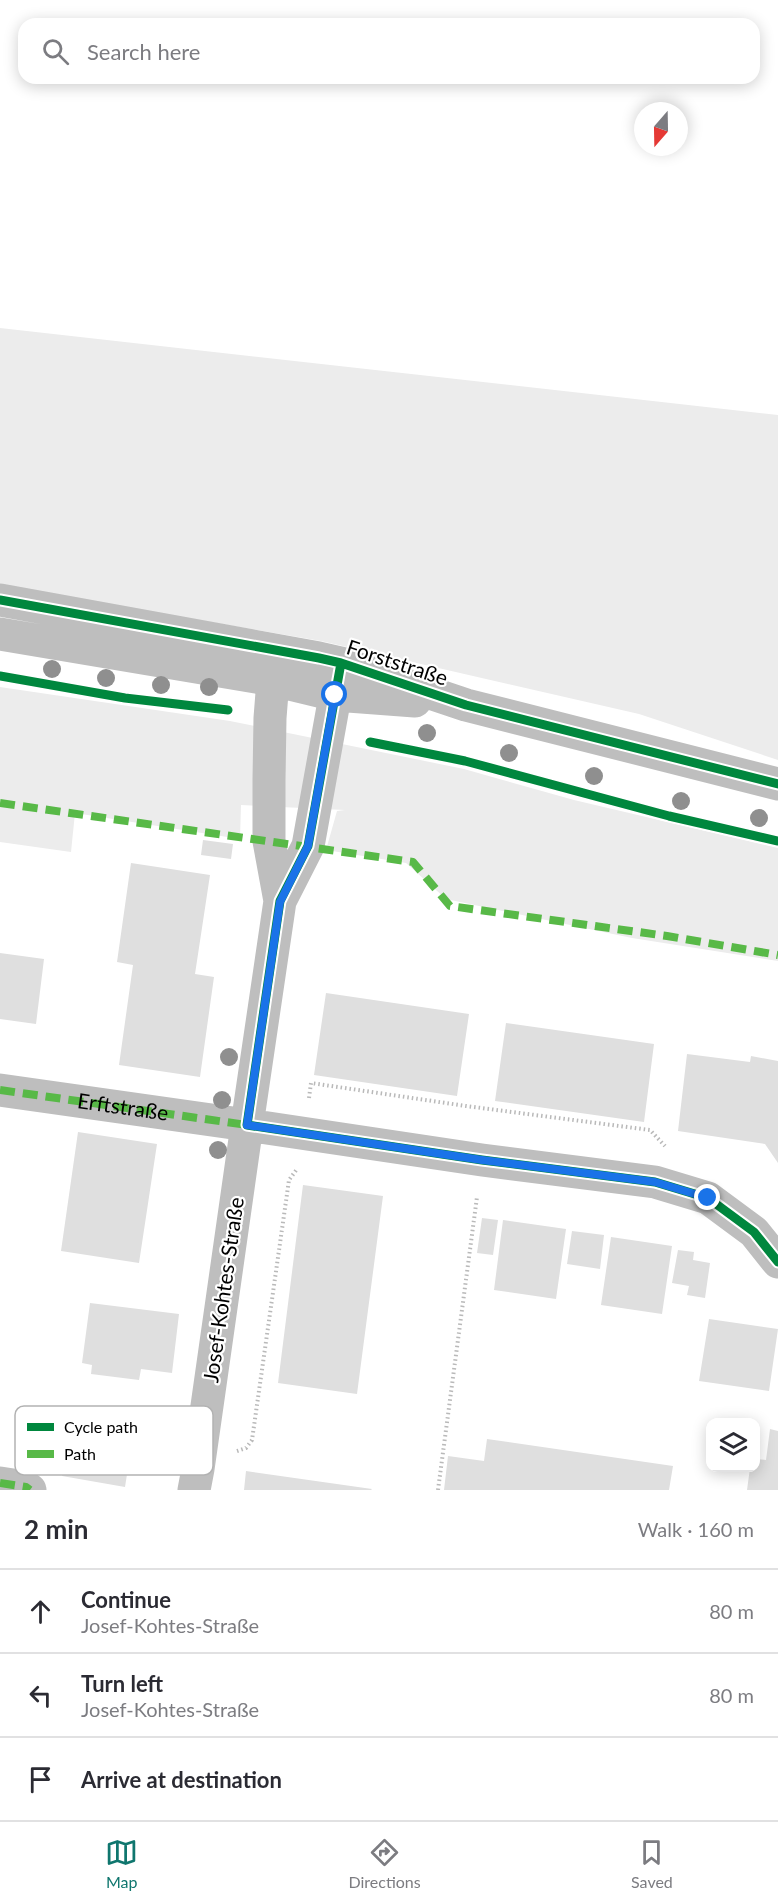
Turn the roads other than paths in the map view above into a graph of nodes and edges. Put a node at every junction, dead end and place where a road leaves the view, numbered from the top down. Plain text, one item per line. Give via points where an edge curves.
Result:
1 (0, 600) edge
2 (0, 634) edge
3 (341, 663) junction
4 (277, 665) junction
5 (335, 695) junction
6 (466, 705) junction
7 (778, 784) edge
8 (280, 902) junction
9 (0, 1090) edge
10 (247, 1125) junction
11 (778, 1262) edge
12 (207, 1406) edge
13 (197, 1475) edge
14 (0, 1483) edge
15 (30, 1490) edge
16 (194, 1490) edge

1 - 4 street, Forststraße
2 - 4 street, Forststraße
3 - 4 street, Forststraße
3 - 5 street, Josef-Kohtes-Straße
3 - 6 street, Forststraße
4 - 5 street, Forststraße
4 - 8 street, Josef-Kohtes-Straße via 269,780 270,841
5 - 6 street, Forststraße
5 - 8 street, Josef-Kohtes-Straße via 308,846
6 - 7 street, Forststraße
8 - 10 street, Josef-Kohtes-Straße
9 - 10 street, Erftstraße
10 - 11 street via 655,1182 708,1198 754,1232
10 - 12 street, Josef-Kohtes-Straße
13 - 16 street, Josef-Kohtes-Straße
14 - 15 street

